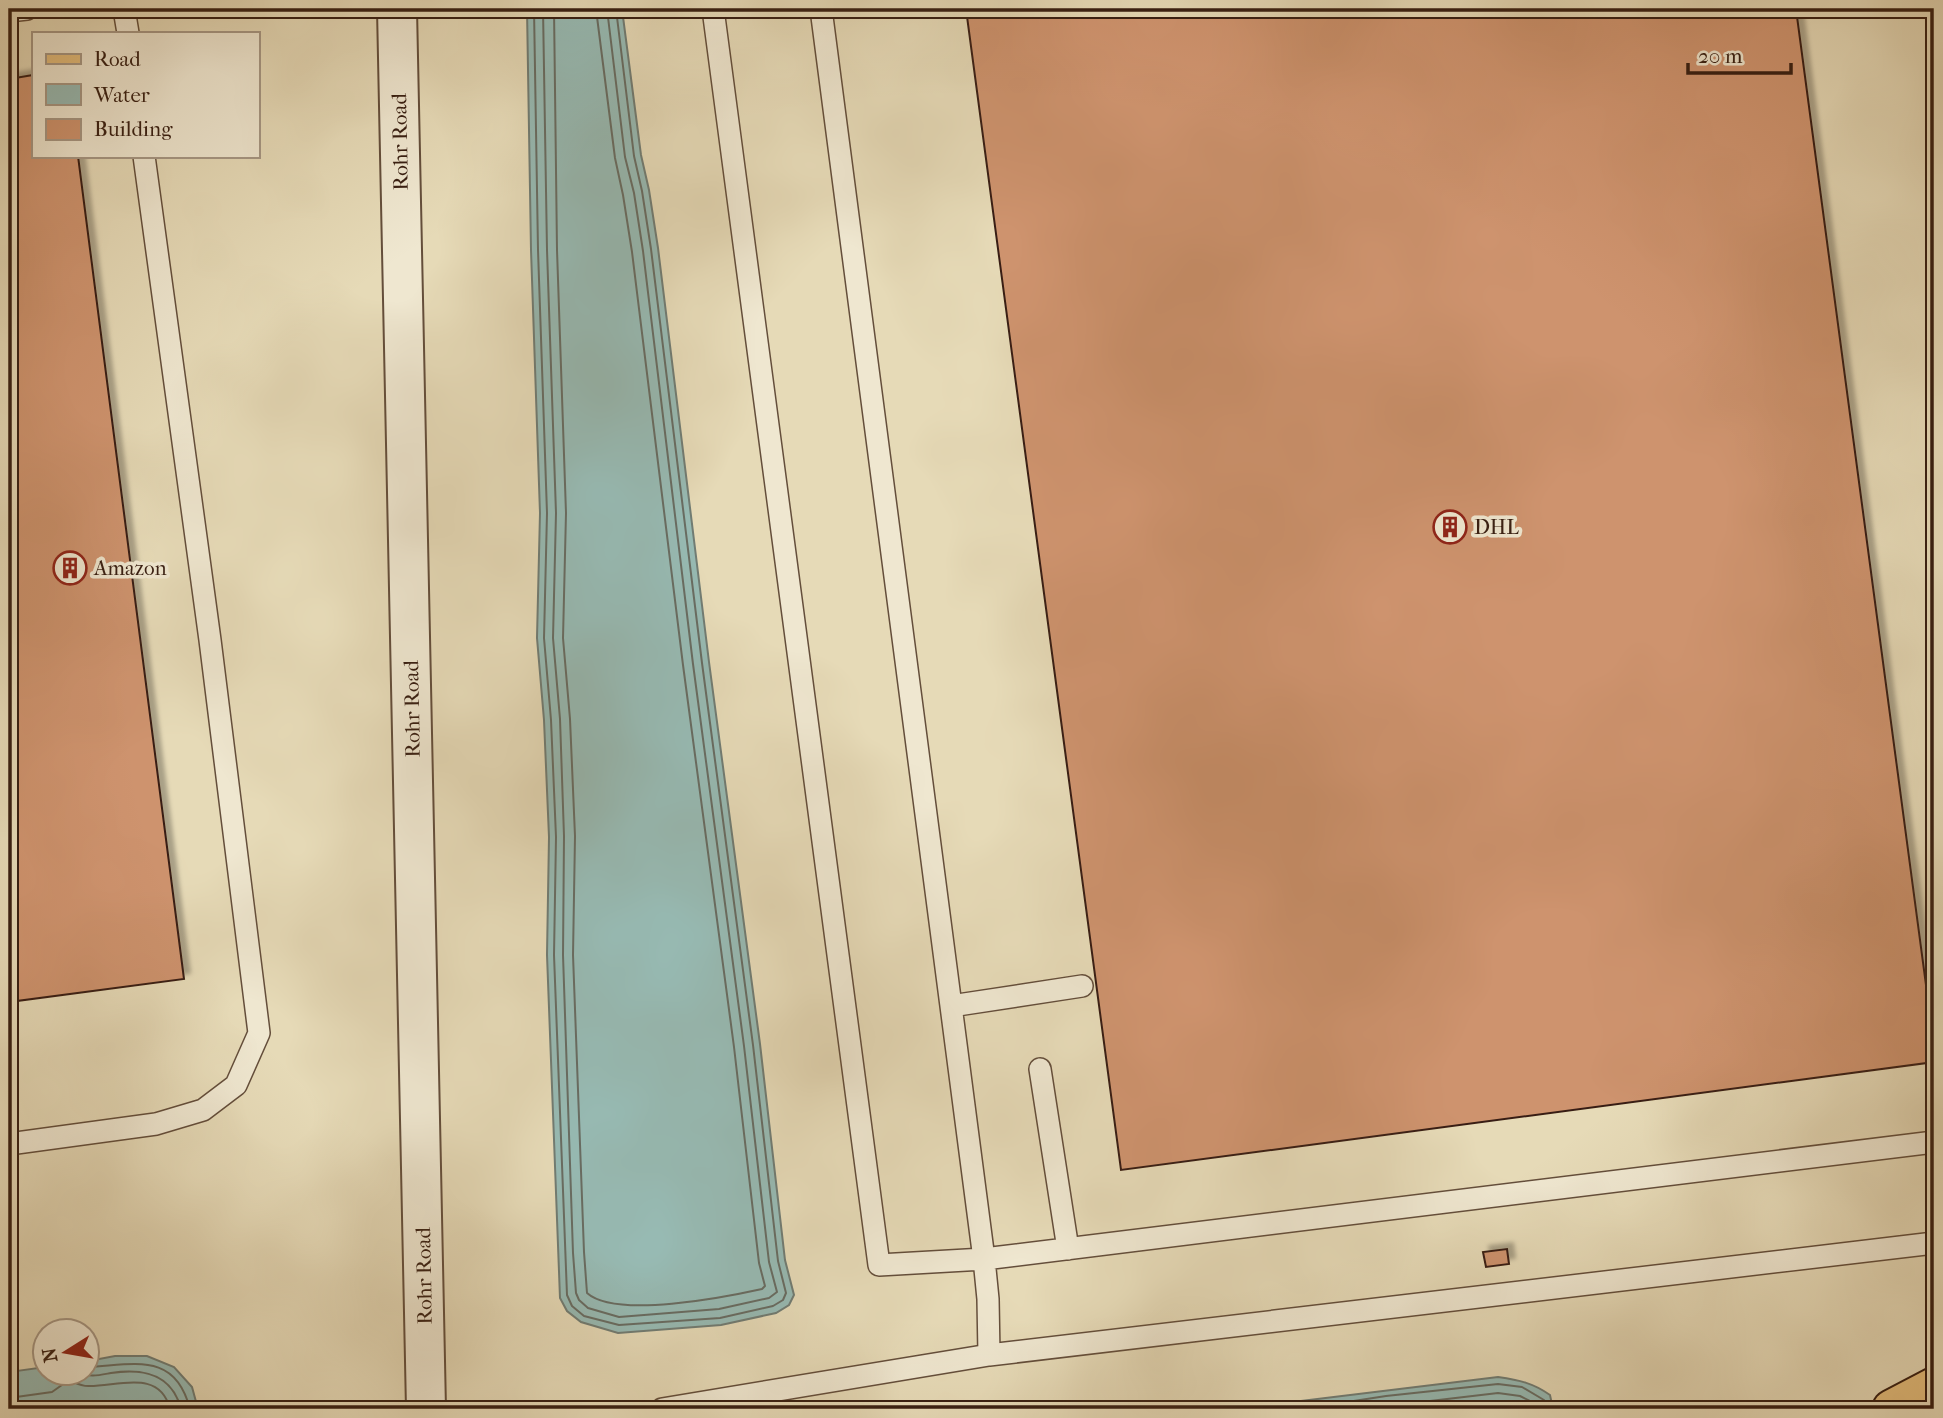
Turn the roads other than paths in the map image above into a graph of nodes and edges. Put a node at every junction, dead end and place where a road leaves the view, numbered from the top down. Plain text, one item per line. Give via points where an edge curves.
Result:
1 (27, 9) edge
2 (124, 9) edge
3 (397, 9) edge
4 (713, 9) edge
5 (821, 9) edge
6 (9, 11) edge
7 (128, 32) edge
8 (144, 158) edge
9 (1082, 986) dead end
10 (951, 1006) junction
11 (1040, 1069) dead end
12 (1934, 1142) edge
13 (9, 1144) edge
14 (1934, 1243) edge
15 (1068, 1249) junction
16 (984, 1259) junction
17 (989, 1355) junction
18 (1934, 1387) edge
19 (426, 1409) edge
20 (662, 1409) edge
21 (1892, 1409) edge

1 - 6 lane
2 - 7 lane
3 - 19 street, Rohr Road
4 - 16 lane via 879,1265
5 - 10 lane
8 - 13 lane via 259,1033 236,1085 203,1110 156,1124
9 - 10 lane
10 - 16 lane
11 - 15 lane
12 - 15 lane
14 - 17 lane
15 - 16 lane
16 - 17 lane
17 - 20 lane
18 - 21 main road

